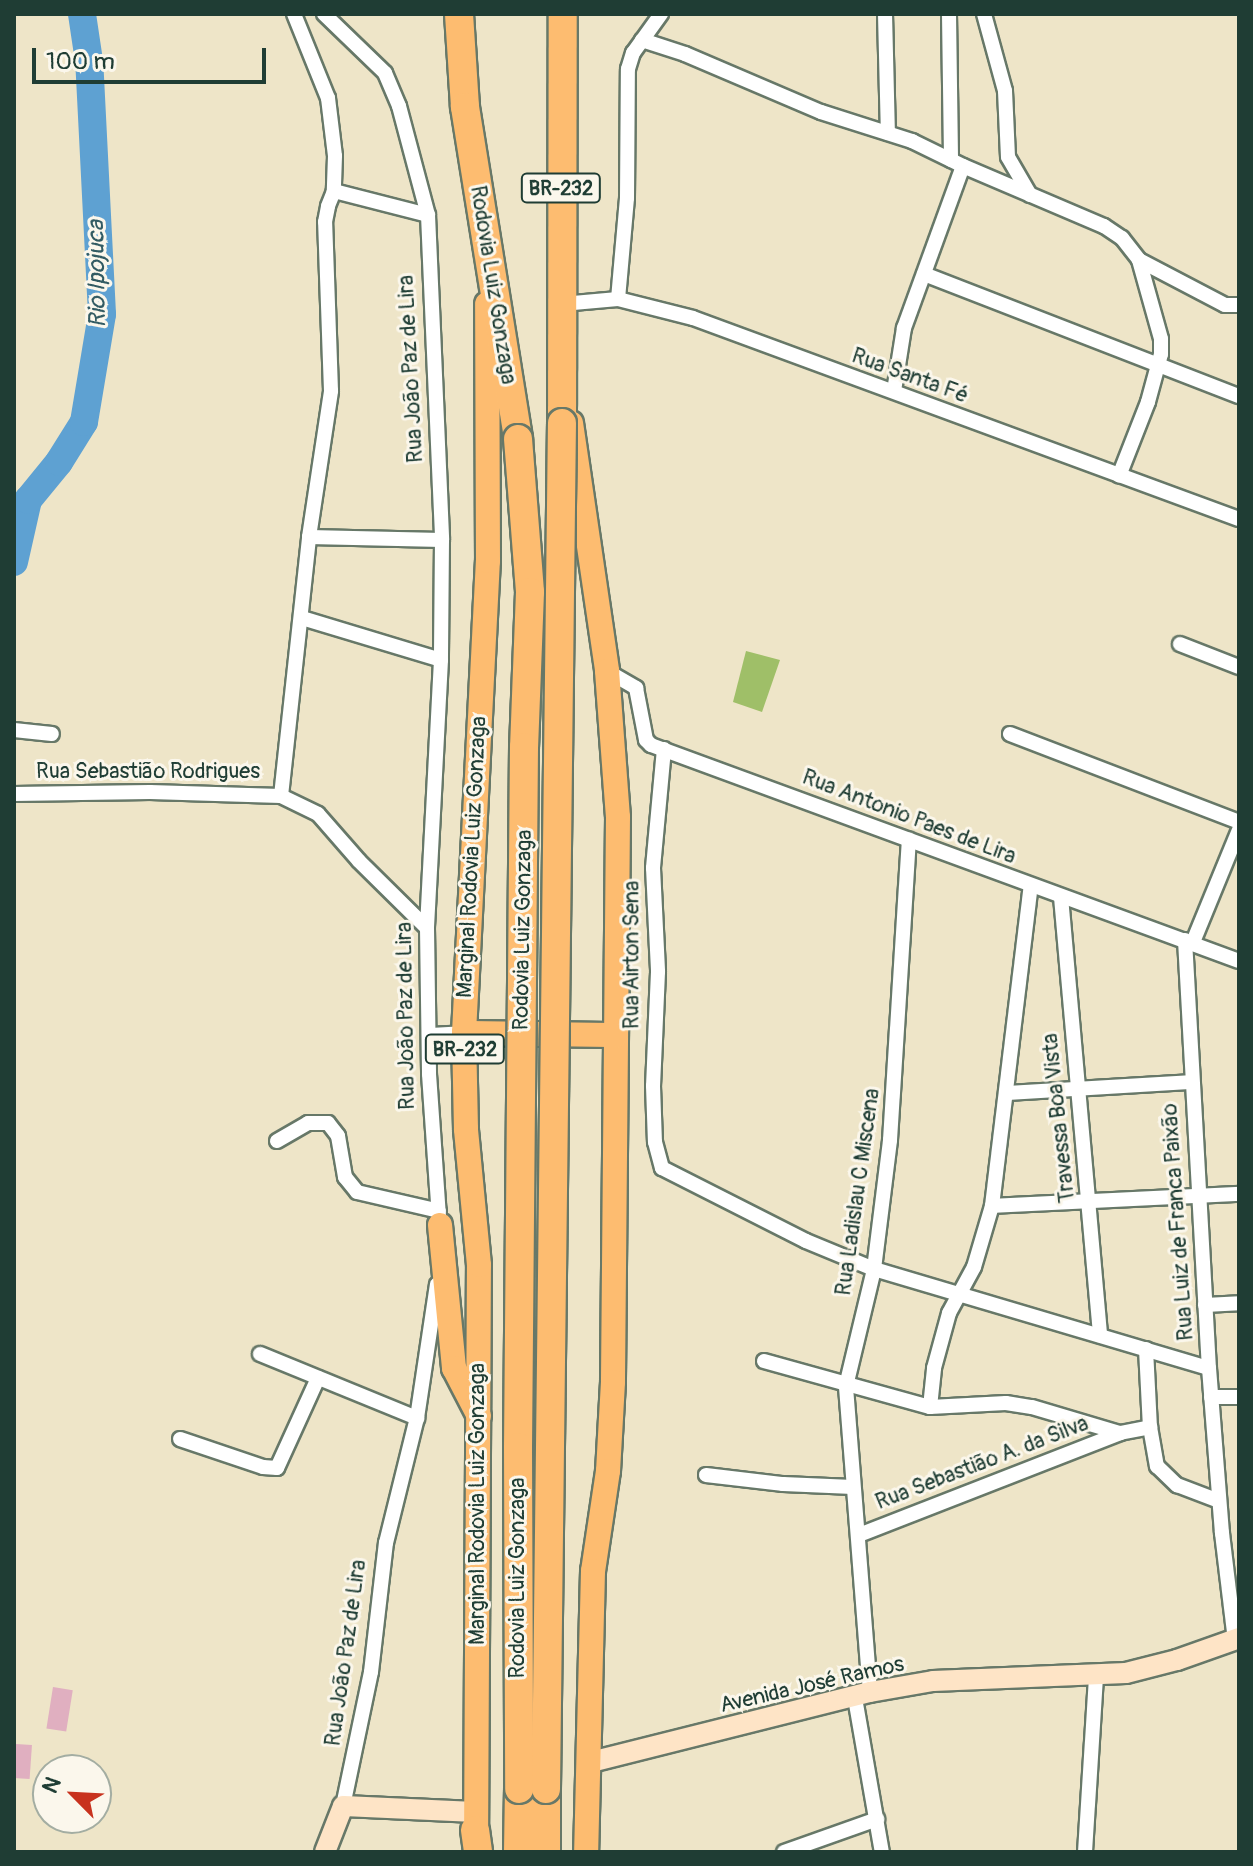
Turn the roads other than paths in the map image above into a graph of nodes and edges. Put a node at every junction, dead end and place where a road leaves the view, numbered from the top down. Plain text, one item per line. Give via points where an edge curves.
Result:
1 (294, 14) edge
2 (324, 14) edge
3 (459, 14) edge
4 (563, 14) edge
5 (661, 14) edge
6 (885, 14) edge
7 (949, 14) edge
8 (984, 14) edge
9 (642, 40) junction
10 (888, 133) junction
11 (957, 163) junction
12 (334, 191) junction
13 (1030, 195) junction
14 (428, 215) junction
15 (485, 246) junction
16 (1139, 260) junction
17 (924, 274) junction
18 (618, 299) junction
19 (562, 304) junction
20 (1239, 305) edge
21 (563, 362) junction
22 (1159, 367) junction
23 (894, 391) junction
24 (1239, 396) edge
25 (1119, 476) junction
26 (1239, 519) edge
27 (309, 537) junction
28 (442, 540) junction
29 (302, 618) junction
30 (1180, 644) dead end
31 (441, 660) junction
32 (1239, 667) edge
33 (607, 671) junction
34 (14, 730) edge
35 (52, 734) dead end
36 (1010, 734) dead end
37 (664, 749) junction
38 (14, 794) edge
39 (281, 796) junction
40 (1239, 822) edge
41 (1239, 830) edge
42 (909, 840) junction
43 (1031, 886) junction
44 (1061, 897) junction
45 (427, 928) junction
46 (1189, 941) junction
47 (1239, 961) edge
48 (464, 1033) junction
49 (429, 1035) junction
50 (616, 1035) junction
51 (1191, 1082) junction
52 (1078, 1088) junction
53 (1006, 1093) junction
54 (277, 1141) dead end
55 (1239, 1194) edge
56 (1198, 1196) junction
57 (1090, 1201) junction
58 (992, 1206) junction
59 (440, 1218) junction
60 (874, 1269) junction
61 (958, 1294) junction
62 (1239, 1303) edge
63 (1205, 1305) junction
64 (1100, 1335) junction
65 (1146, 1349) junction
66 (260, 1354) dead end
67 (764, 1361) dead end
68 (1209, 1368) junction
69 (318, 1378) junction
70 (846, 1386) junction
71 (1211, 1397) junction
72 (1239, 1397) edge
73 (930, 1407) junction
74 (480, 1416) junction
75 (417, 1418) junction
76 (1150, 1427) junction
77 (1120, 1433) junction
78 (180, 1439) dead end
79 (706, 1475) dead end
80 (853, 1487) junction
81 (1219, 1501) junction
82 (859, 1535) junction
83 (1237, 1639) edge
84 (1096, 1676) junction
85 (862, 1695) junction
86 (587, 1763) junction
87 (533, 1789) junction
88 (343, 1806) junction
89 (877, 1819) junction
90 (476, 1836) edge
91 (784, 1851) edge
92 (325, 1852) edge
93 (518, 1852) edge
94 (546, 1852) edge
95 (586, 1852) edge
96 (882, 1852) edge
97 (1085, 1852) edge

1 - 12 street, Rua Sebastião Rodrigues via 328,98
2 - 14 street, Rua João Paz de Lira via 385,73
3 - 15 highway, Rodovia Luiz Gonzaga / BR-232 via 465,107
4 - 19 highway, Rodovia Luiz Gonzaga / BR-232
5 - 9 street
6 - 10 street
7 - 11 street
8 - 13 street via 1005,91 1008,157
9 - 10 street via 821,112
9 - 18 street via 628,69 627,198
10 - 11 street
11 - 13 street
11 - 17 street
12 - 14 street
12 - 27 street, Rua Sebastião Rodrigues via 325,222 331,391
13 - 16 street via 1104,226
14 - 28 street, Rua João Paz de Lira
15 - 48 main road, Marginal Rodovia Luiz Gonzaga / BR-232 via 488,561
15 - 87 highway, Rodovia Luiz Gonzaga / BR-232, bridge via 518,439 530,592 522,986
16 - 20 street via 1225,305
16 - 22 street via 1161,339
17 - 22 street
17 - 23 street via 904,328
18 - 19 street, Rua Santa Fé
18 - 23 street, Rua Santa Fé via 693,318
19 - 21 highway, Rodovia Luiz Gonzaga / BR-232
21 - 33 main road, BR-232
21 - 87 highway, Rodovia Luiz Gonzaga / BR-232, bridge
22 - 24 street
22 - 25 street
23 - 25 street, Rua Santa Fé
25 - 26 street, Rua Santa Fé
27 - 28 street
27 - 29 street, Rua Sebastião Rodrigues
28 - 31 street, Rua João Paz de Lira
29 - 31 street
29 - 39 street, Rua Sebastião Rodrigues
30 - 32 street
31 - 45 street, Rua João Paz de Lira
33 - 37 street via 636,688 646,740
33 - 50 main road, BR-232 via 618,817
34 - 35 street
36 - 40 street
37 - 42 street, Rua Antonio Paes de Lira
37 - 60 street, Rua Airton Sena via 653,868 658,1162 670,1174
38 - 39 street, Rua Sebastião Rodrigues
39 - 45 street, Rua Sebastião Rodrigues via 318,814
41 - 46 street, Rua Luiz de Franca Paixão
42 - 43 street, Rua Antonio Paes de Lira
42 - 60 street, Rua Ladislau C Miscena via 897,1064
43 - 44 street, Rua Antonio Paes de Lira
43 - 53 street
44 - 46 street, Rua Antonio Paes de Lira
44 - 52 street, Travessa Boa Vista
45 - 49 street, Rua João Paz de Lira
46 - 47 street, Rua Antonio Paes de Lira
46 - 51 street, Rua Luiz de Franca Paixão
48 - 49 street
48 - 50 main road
48 - 74 main road, Marginal Rodovia Luiz Gonzaga / BR-232 via 466,1129 479,1265
49 - 59 street, Rua João Paz de Lira
50 - 86 main road, BR-232 via 613,1382 608,1471 593,1571
51 - 52 street
51 - 56 street, Rua Luiz de Franca Paixão
52 - 53 street
52 - 57 street, Travessa Boa Vista
53 - 58 street
54 - 59 street via 308,1123 328,1123 338,1136 345,1177 357,1192
55 - 56 street
56 - 57 street
56 - 63 street, Rua Luiz de Franca Paixão
57 - 58 street
57 - 64 street, Travessa Boa Vista
58 - 61 street via 974,1267
59 - 74 main road via 454,1368
59 - 75 street, Rua João Paz de Lira via 435,1306
60 - 61 street
60 - 70 street, Rua Ladislau C Miscena
61 - 64 street
61 - 73 street via 934,1368
62 - 63 street
63 - 68 street, Rua Luiz de Franca Paixão
64 - 65 street
65 - 68 street
65 - 76 street, Rua Luiz de Franca Paixão
66 - 69 street
67 - 70 street
68 - 71 street, Rua Luiz de Franca Paixão
69 - 75 street
69 - 78 street via 277,1468
70 - 73 street
70 - 80 street, Rua Ladislau C Miscena
71 - 72 street
71 - 81 street, Rua Luiz de Franca Paixão
73 - 77 street via 1006,1403
74 - 90 main road, Marginal Rodovia Luiz Gonzaga / BR-232
75 - 88 street, Rua João Paz de Lira via 386,1543 371,1672
76 - 77 street, Rua Sebastião A. da Silva
76 - 81 street, Rua Luiz de Franca Paixão via 1153,1454 1166,1478
77 - 82 street, Rua Sebastião A. da Silva
79 - 80 street
80 - 82 street, Rua Ladislau C Miscena
81 - 83 street, Rua Luiz de Franca Paixão
82 - 85 street, Rua Ladislau C Miscena
83 - 84 street, Avenida José Ramos via 1177,1660
84 - 85 street, Avenida José Ramos via 933,1681
84 - 97 street
85 - 86 street, Avenida José Ramos
85 - 89 street, Rua Ladislau C Miscena
86 - 95 main road, BR-232
87 - 93 highway, Rodovia Luiz Gonzaga / BR-232
87 - 94 highway, Rodovia Luiz Gonzaga / BR-232
88 - 90 street
88 - 92 street, Rua João Paz de Lira
89 - 91 street
89 - 96 street, Rua Ladislau C Miscena

